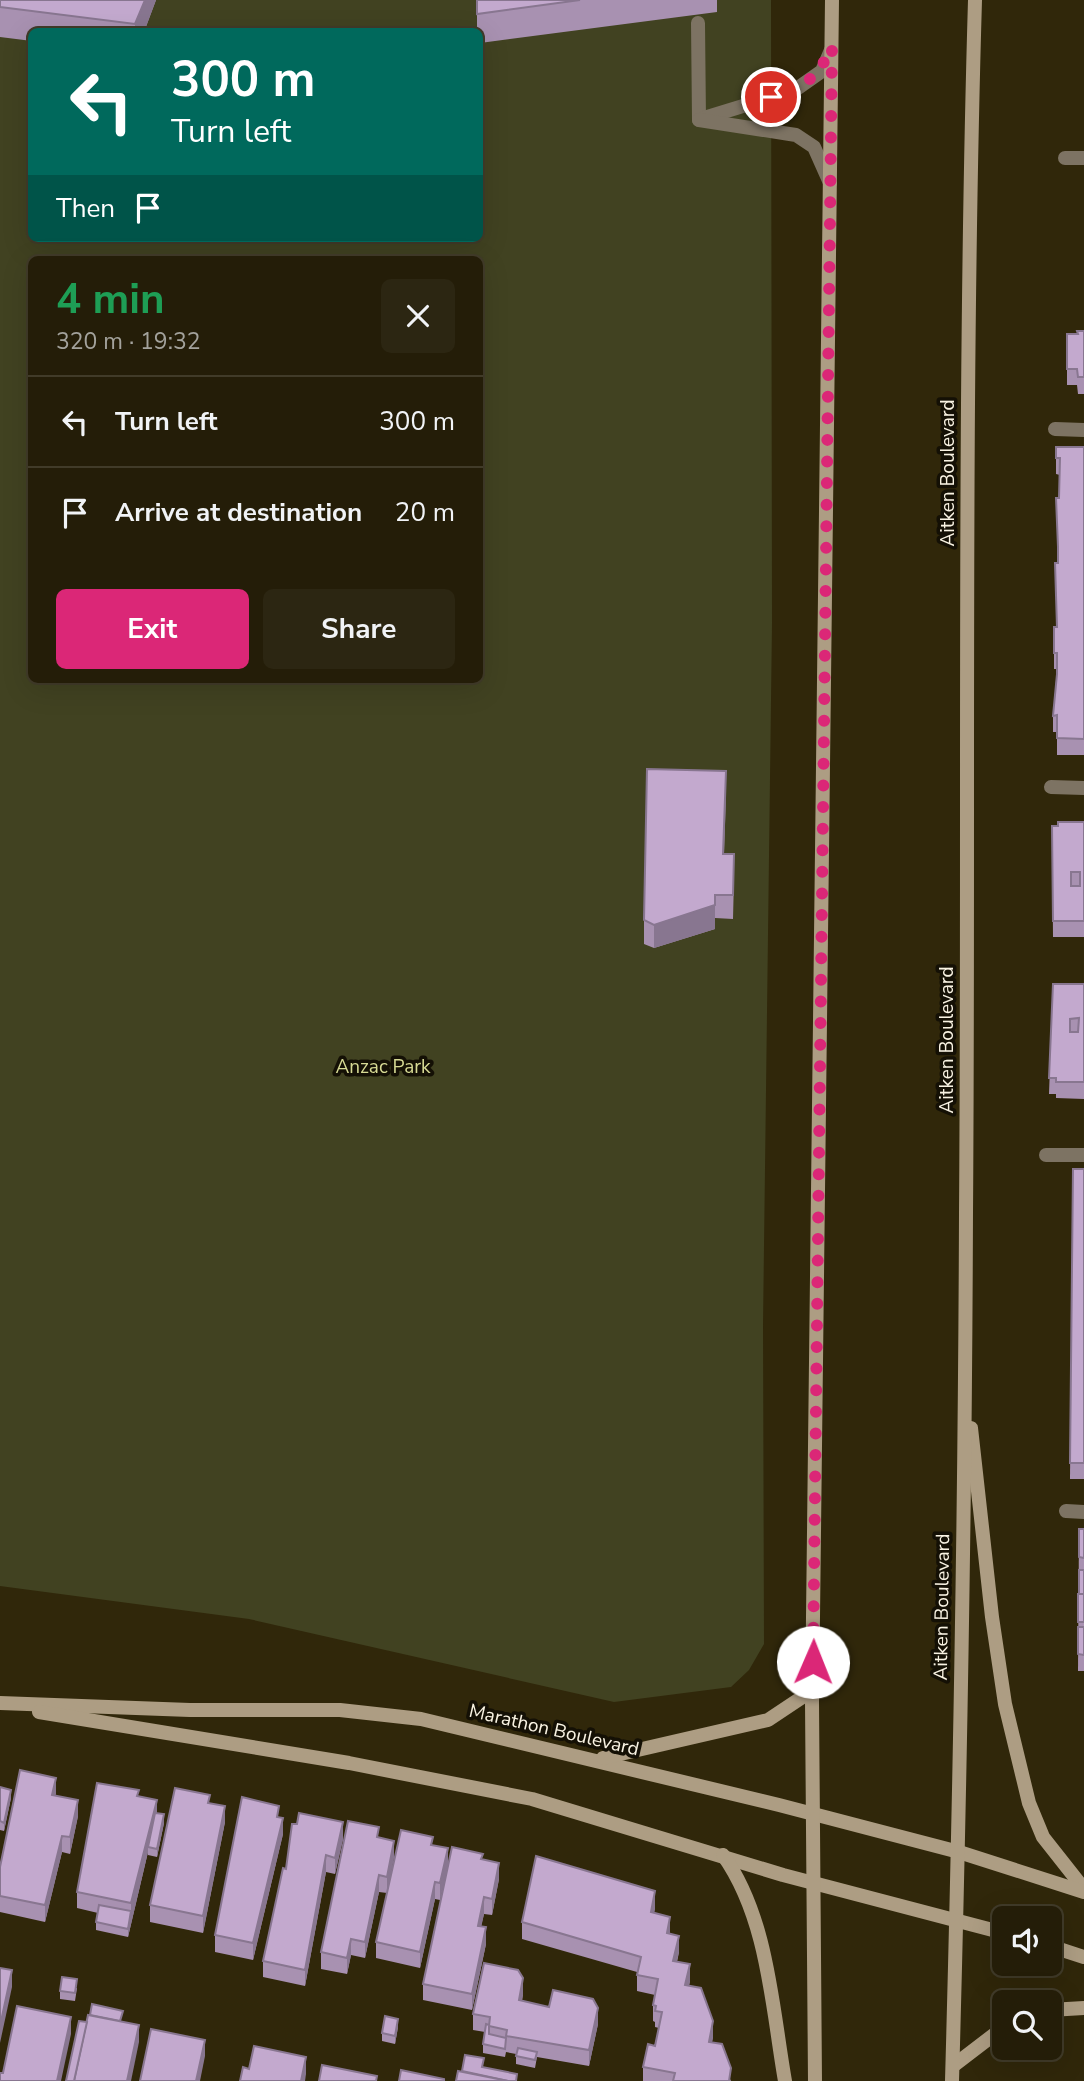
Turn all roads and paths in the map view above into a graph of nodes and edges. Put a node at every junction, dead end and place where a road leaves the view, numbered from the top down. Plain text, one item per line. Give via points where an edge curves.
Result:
1 (832, 0) edge
2 (975, 0) edge
3 (698, 23) dead end
4 (832, 47) junction
5 (699, 120) junction
6 (1065, 158) dead end
7 (1084, 158) edge
8 (831, 184) junction
9 (1055, 429) dead end
10 (1084, 430) edge
11 (1051, 788) dead end
12 (1084, 788) edge
13 (1046, 1155) dead end
14 (1084, 1156) edge
15 (965, 1364) junction
16 (1066, 1511) dead end
17 (1084, 1512) edge
18 (813, 1690) junction
19 (0, 1704) edge
20 (598, 1759) junction
21 (813, 1814) junction
22 (959, 1852) junction
23 (723, 1855) junction
24 (813, 1883) junction
25 (1084, 1890) edge
26 (957, 1921) junction
27 (992, 1930) edge
28 (1062, 1949) edge
29 (1084, 1957) edge
30 (1084, 2008) edge
31 (1062, 2009) edge
32 (992, 2038) edge
33 (953, 2073) edge
34 (785, 2081) edge
35 (815, 2081) edge

1 - 4 main road
2 - 15 main road, Aitken Boulevard via 967,258
3 - 5 street
4 - 5 street via 821,71 795,90
4 - 8 main road
5 - 8 street via 796,135 814,147
6 - 7 street
8 - 18 main road
9 - 10 street
11 - 12 street
13 - 14 street
15 - 22 main road, Aitken Boulevard
15 - 25 main road via 1005,1704 1043,1837
16 - 17 street
18 - 20 main road via 768,1720
18 - 21 main road
19 - 20 main road, Marathon Boulevard via 340,1710 421,1719
19 - 23 main road, Marathon Boulevard via 532,1799
20 - 21 main road, Marathon Boulevard
21 - 22 main road, Marathon Boulevard
21 - 24 main road
22 - 25 main road, Marathon Boulevard
22 - 26 main road, Aitken Boulevard
23 - 24 main road, Marathon Boulevard
23 - 34 main road via 738,1875 760,1939
24 - 26 main road, Marathon Boulevard
24 - 35 main road
26 - 27 main road, Marathon Boulevard
26 - 33 main road, Aitken Boulevard
28 - 29 main road
30 - 31 main road
32 - 33 main road

